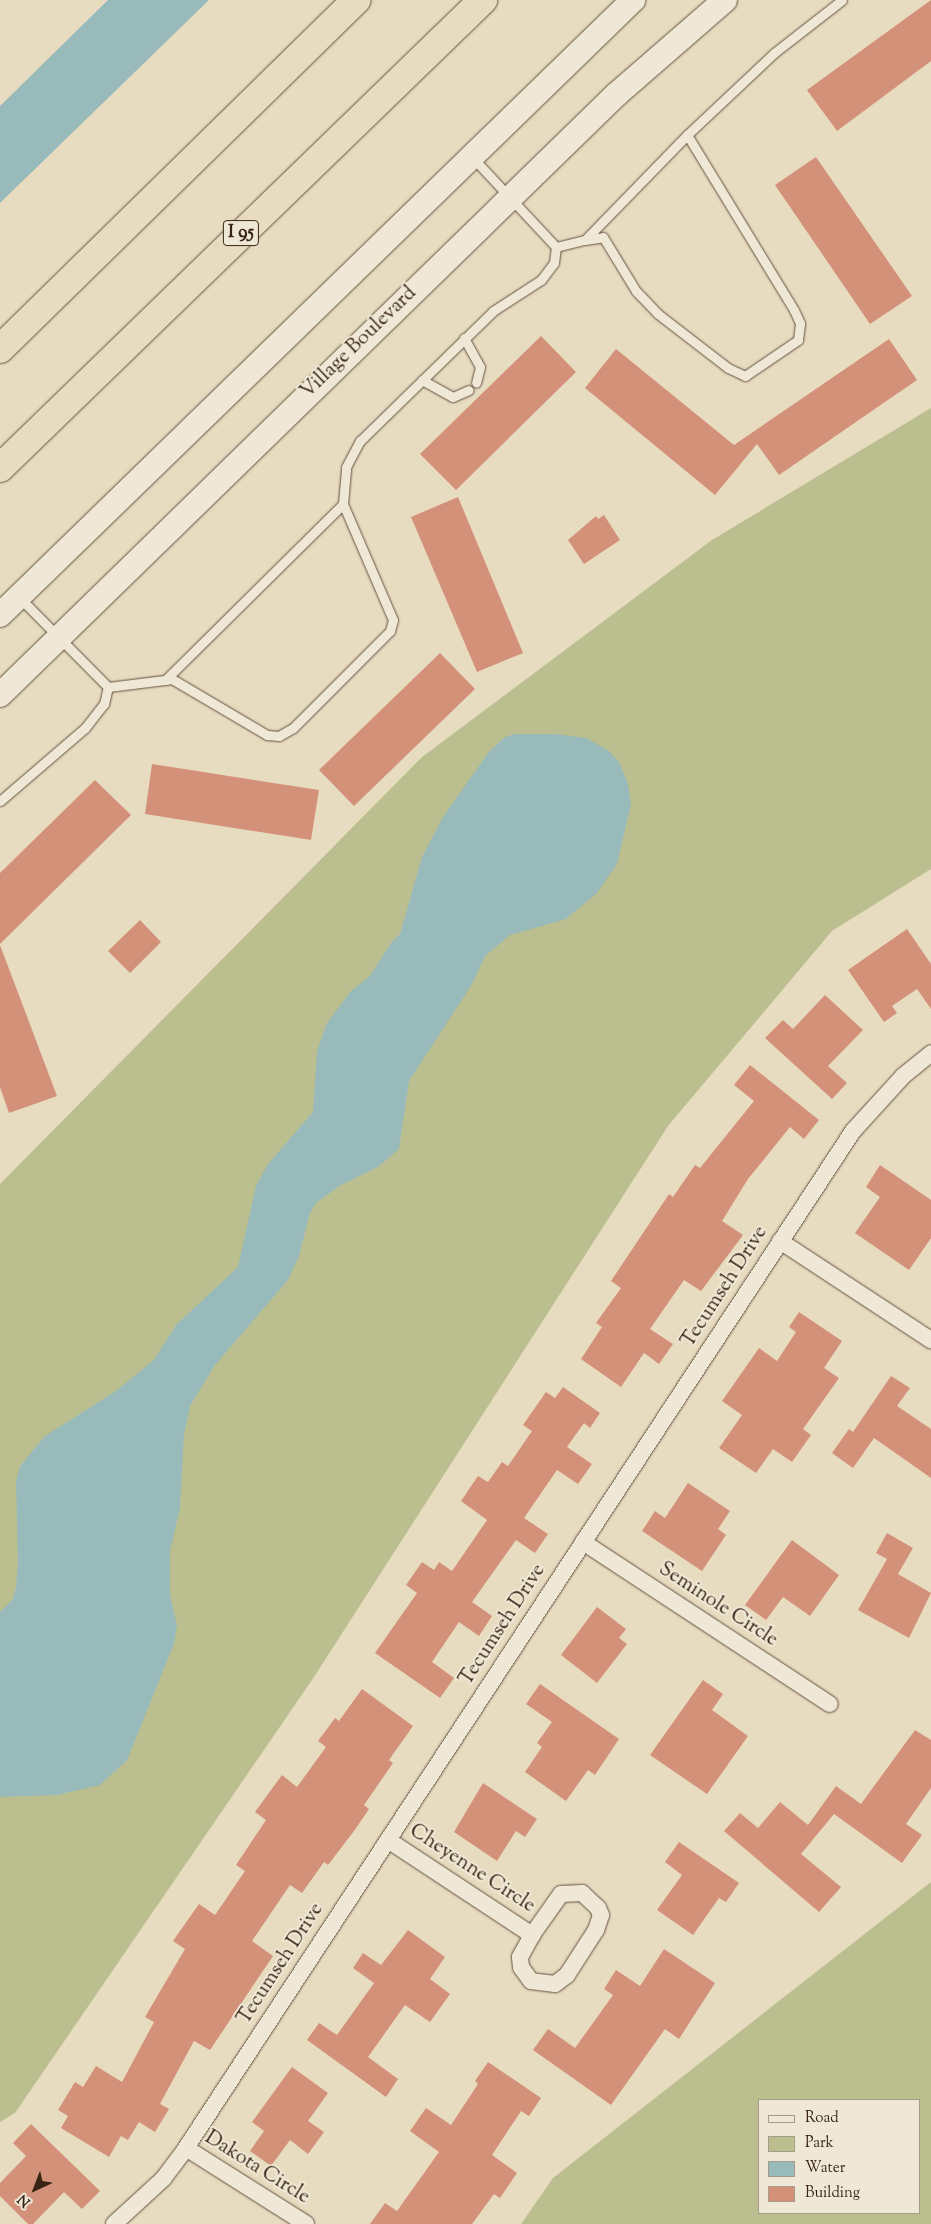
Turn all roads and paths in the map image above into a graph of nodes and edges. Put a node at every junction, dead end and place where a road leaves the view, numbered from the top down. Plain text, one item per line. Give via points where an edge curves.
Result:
1 (358, 0) edge
2 (483, 0) edge
3 (633, 0) edge
4 (725, 0) edge
5 (842, 0) edge
6 (687, 135) junction
7 (471, 156) junction
8 (510, 197) junction
9 (585, 240) junction
10 (556, 246) junction
11 (464, 338) junction
12 (0, 349) edge
13 (422, 380) junction
14 (0, 468) edge
15 (342, 504) junction
16 (18, 596) junction
17 (0, 614) edge
18 (58, 637) junction
19 (165, 680) junction
20 (108, 686) junction
21 (0, 695) edge
22 (0, 801) edge
23 (931, 1053) edge
24 (780, 1241) junction
25 (931, 1340) edge
26 (583, 1542) junction
27 (830, 1704) dead end
28 (388, 1840) junction
29 (532, 1935) junction
30 (186, 2148) junction
31 (114, 2224) edge
32 (306, 2224) edge

1 - 12 highway
2 - 14 highway, I 95
3 - 7 street
4 - 8 street, Village Boulevard via 617,94
5 - 6 lane via 774,53
6 - 9 lane
6 - 9 lane via 794,310 800,323 798,340 745,376 728,368 652,308 636,291 603,237
7 - 8 lane
7 - 16 street
8 - 10 lane
8 - 18 street, Village Boulevard
9 - 10 lane
10 - 11 lane via 554,263 541,280 493,311
11 - 13 lane
11 - 13 lane via 480,367 472,387 453,397
13 - 15 lane via 360,440 346,467
15 - 19 lane
15 - 19 lane via 393,620 390,631 300,721 279,736 267,735 172,678
16 - 17 street
16 - 18 lane
18 - 20 lane
18 - 21 street, Village Boulevard
19 - 20 lane
20 - 22 lane via 104,704 85,728
23 - 24 street, Tecumseh Drive via 872,1108
24 - 25 street
24 - 26 street, Tecumseh Drive
26 - 27 street, Seminole Circle
26 - 28 street, Tecumseh Drive
28 - 29 street, Cheyenne Circle
28 - 30 street, Tecumseh Drive
29 - 29 street, Cheyenne Circle via 560,1894 582,1893 598,1908 601,1916 596,1930 567,1975 555,1984 531,1981 521,1967 520,1957
30 - 31 street, Tecumseh Drive via 163,2179
30 - 32 street, Dakota Circle

